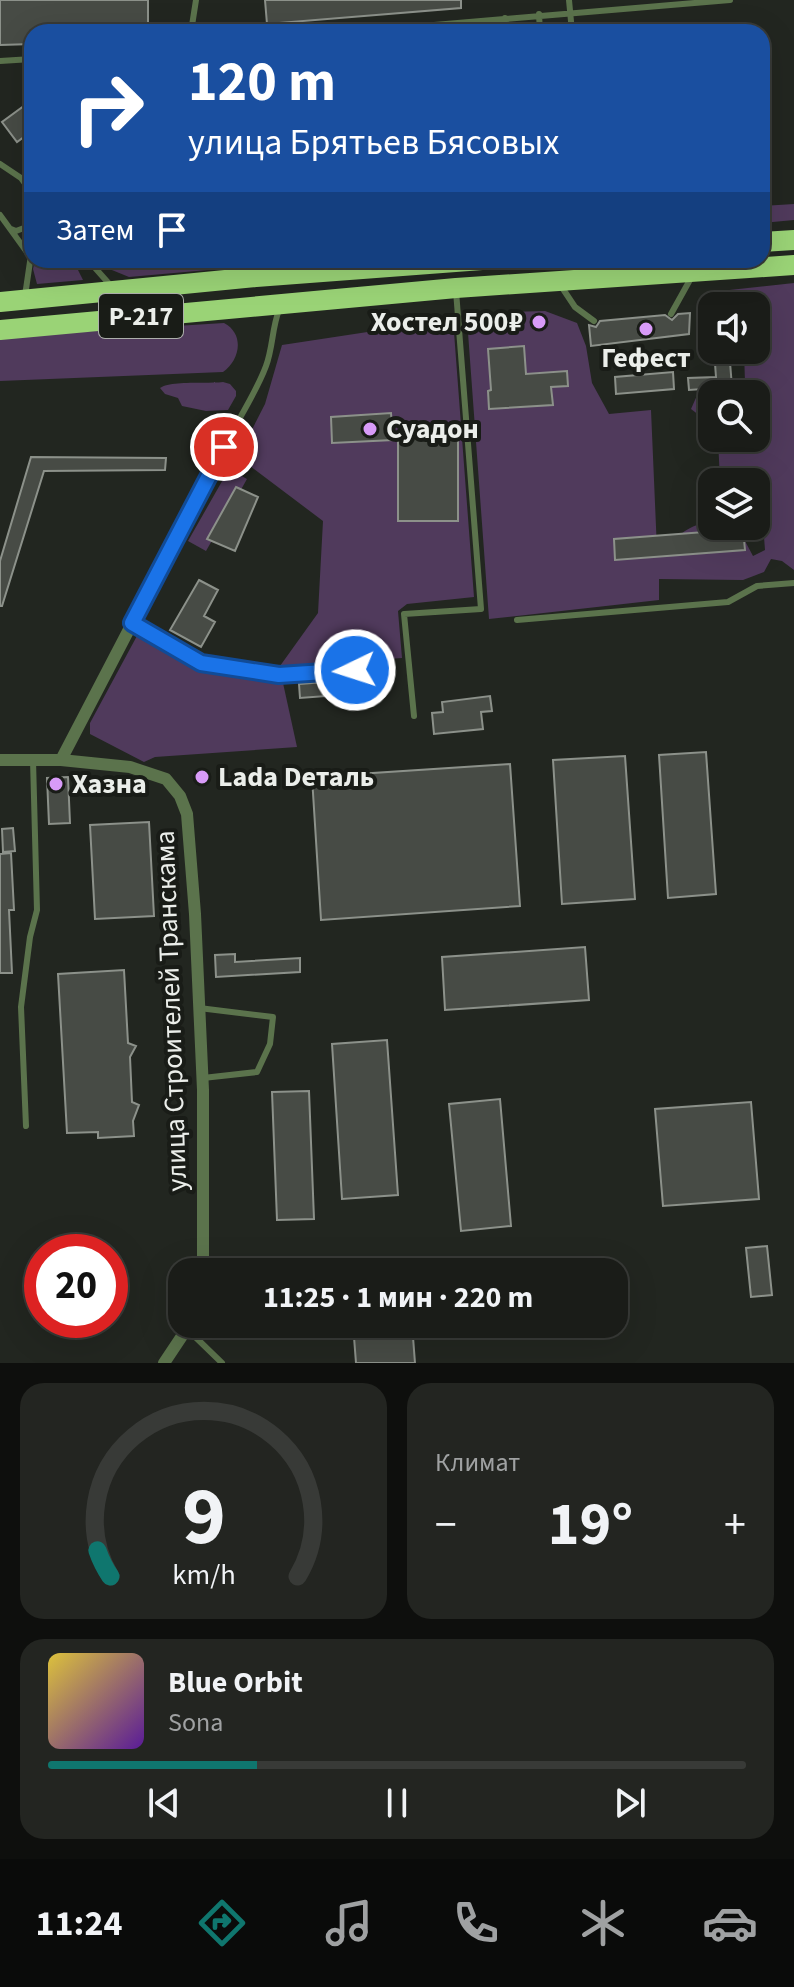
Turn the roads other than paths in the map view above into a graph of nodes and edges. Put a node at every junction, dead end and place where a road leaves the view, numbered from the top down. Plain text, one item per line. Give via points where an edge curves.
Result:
1 (196, 0) edge
2 (569, 0) edge
3 (730, 0) edge
4 (570, 12) junction
5 (539, 14) junction
6 (505, 18) junction
7 (473, 21) junction
8 (438, 23) joint
9 (192, 24) edge
10 (433, 24) edge
11 (473, 24) edge
12 (505, 24) edge
13 (540, 24) edge
14 (571, 24) edge
15 (24, 60) edge
16 (0, 61) edge
17 (0, 164) edge
18 (24, 182) edge
19 (0, 215) edge
20 (8, 227) junction
21 (24, 228) edge
22 (794, 240) edge
23 (770, 242) edge
24 (24, 244) edge
25 (794, 265) edge
26 (770, 267) edge
27 (30, 268) edge
28 (95, 268) edge
29 (254, 268) edge
30 (752, 268) edge
31 (695, 272) junction
32 (557, 280) junction
33 (456, 288) junction
34 (117, 293) junction
35 (23, 300) junction
36 (0, 302) edge
37 (281, 303) junction
38 (671, 314) dead end
39 (594, 321) dead end
40 (0, 330) edge
41 (224, 447) joint
42 (794, 583) edge
43 (517, 620) dead end
44 (132, 623) junction
45 (381, 668) dead end
46 (414, 716) dead end
47 (0, 760) edge
48 (33, 760) junction
49 (61, 760) junction
50 (199, 1008) junction
51 (203, 1078) junction
52 (26, 1126) dead end
53 (203, 1258) edge
54 (180, 1338) edge
55 (199, 1338) edge
56 (164, 1363) edge
57 (222, 1363) edge

1 - 9 lane
2 - 4 lane
3 - 4 lane
4 - 5 lane
4 - 14 lane
5 - 6 lane
5 - 13 lane
6 - 7 lane
6 - 12 lane
7 - 8 lane
7 - 11 lane
8 - 10 lane
15 - 16 lane
17 - 18 lane
19 - 20 lane
20 - 21 lane
20 - 24 lane
22 - 23 highway
25 - 26 highway, Р-217
27 - 35 lane
28 - 34 lane
29 - 34 highway, Р-217
30 - 31 highway, Р-217
31 - 32 highway, Р-217
31 - 38 lane
32 - 33 highway, Р-217
32 - 39 lane via 575,307
33 - 37 highway, Р-217
33 - 46 lane via 481,609 404,614
34 - 35 highway, Р-217
35 - 36 highway, Р-217
37 - 40 highway, Р-217
37 - 41 lane via 266,368
41 - 44 street
42 - 43 lane via 757,586 728,602
44 - 45 lane via 201,663 279,675
44 - 49 street
47 - 48 street, улица Строителей Транскама
48 - 49 street, улица Строителей Транскама
48 - 52 lane via 37,910 21,1007
49 - 50 street, улица Строителей Транскама via 130,767 166,779 180,796 187,814
50 - 51 street, улица Строителей Транскама
50 - 51 lane via 273,1017 270,1044 257,1072
51 - 53 street, улица Строителей Транскама
54 - 56 street
55 - 57 lane

